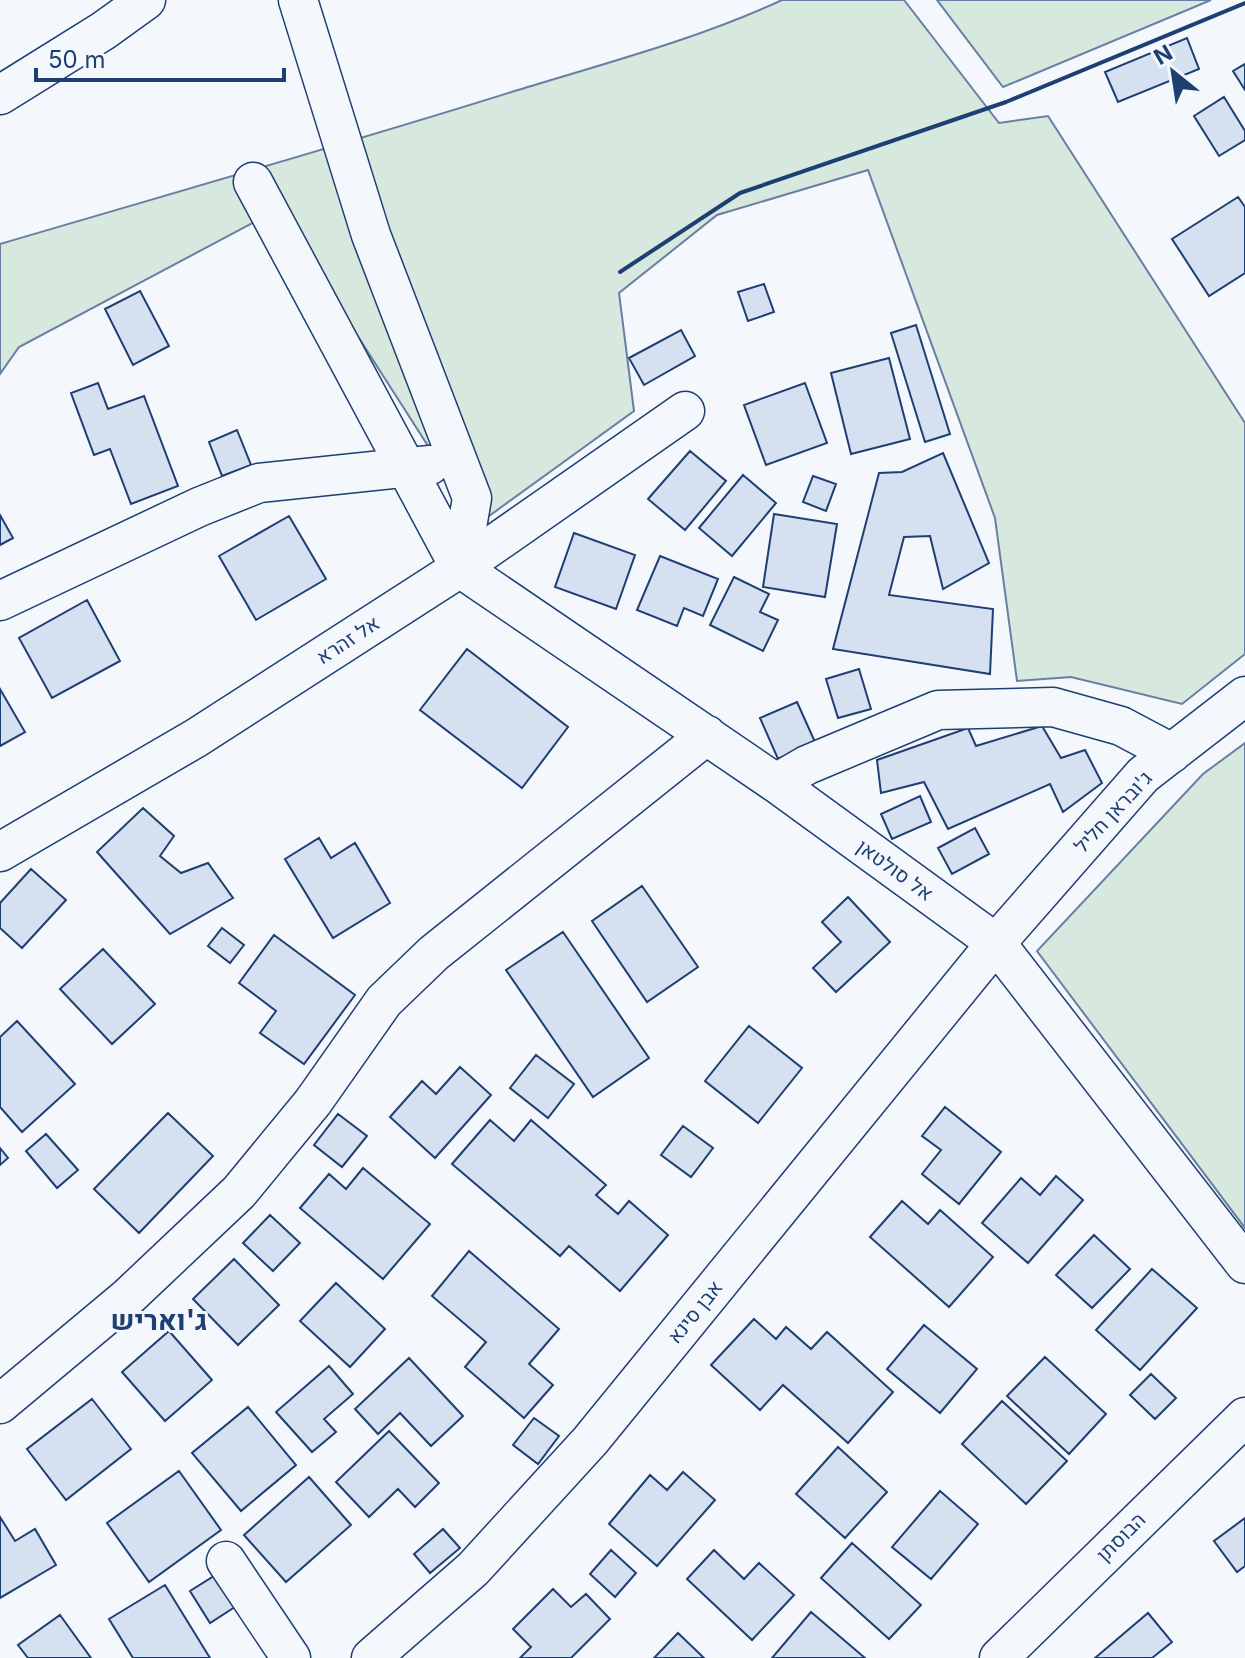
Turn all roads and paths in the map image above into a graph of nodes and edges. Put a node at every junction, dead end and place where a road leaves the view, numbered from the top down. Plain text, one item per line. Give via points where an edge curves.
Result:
1 (146, 0) edge
2 (298, 0) edge
3 (0, 95) edge
4 (253, 182) dead end
5 (685, 411) dead end
6 (459, 462) junction
7 (407, 467) junction
8 (460, 568) junction
9 (0, 601) edge
10 (1245, 696) edge
11 (707, 735) junction
12 (1172, 753) junction
13 (776, 783) junction
14 (0, 852) edge
15 (996, 943) junction
16 (1245, 1264) edge
17 (0, 1404) edge
18 (1245, 1417) edge
19 (226, 1561) dead end
20 (291, 1658) edge
21 (371, 1658) edge
22 (999, 1658) edge

1 - 3 street
2 - 6 street via 371,235
4 - 7 street
5 - 8 street, אל זהרא
6 - 7 street
6 - 8 street via 472,498
7 - 8 street
7 - 9 street via 259,483
8 - 11 street, אל סולטאן
8 - 14 street, אל זהרא via 196,738
10 - 12 street, ג'ובראן חליל
11 - 13 street, אל סולטאן
11 - 17 street via 434,953 384,1001 313,1102 239,1192 128,1297
12 - 13 street via 1121,726 1053,707 938,710
12 - 15 street, ג'ובראן חליל via 1143,775
13 - 15 street, אל סולטאן
15 - 16 street, אל סולטאן
15 - 21 street, אבן סינא via 590,1441 473,1569
18 - 22 street, הבוסתן
19 - 20 street

